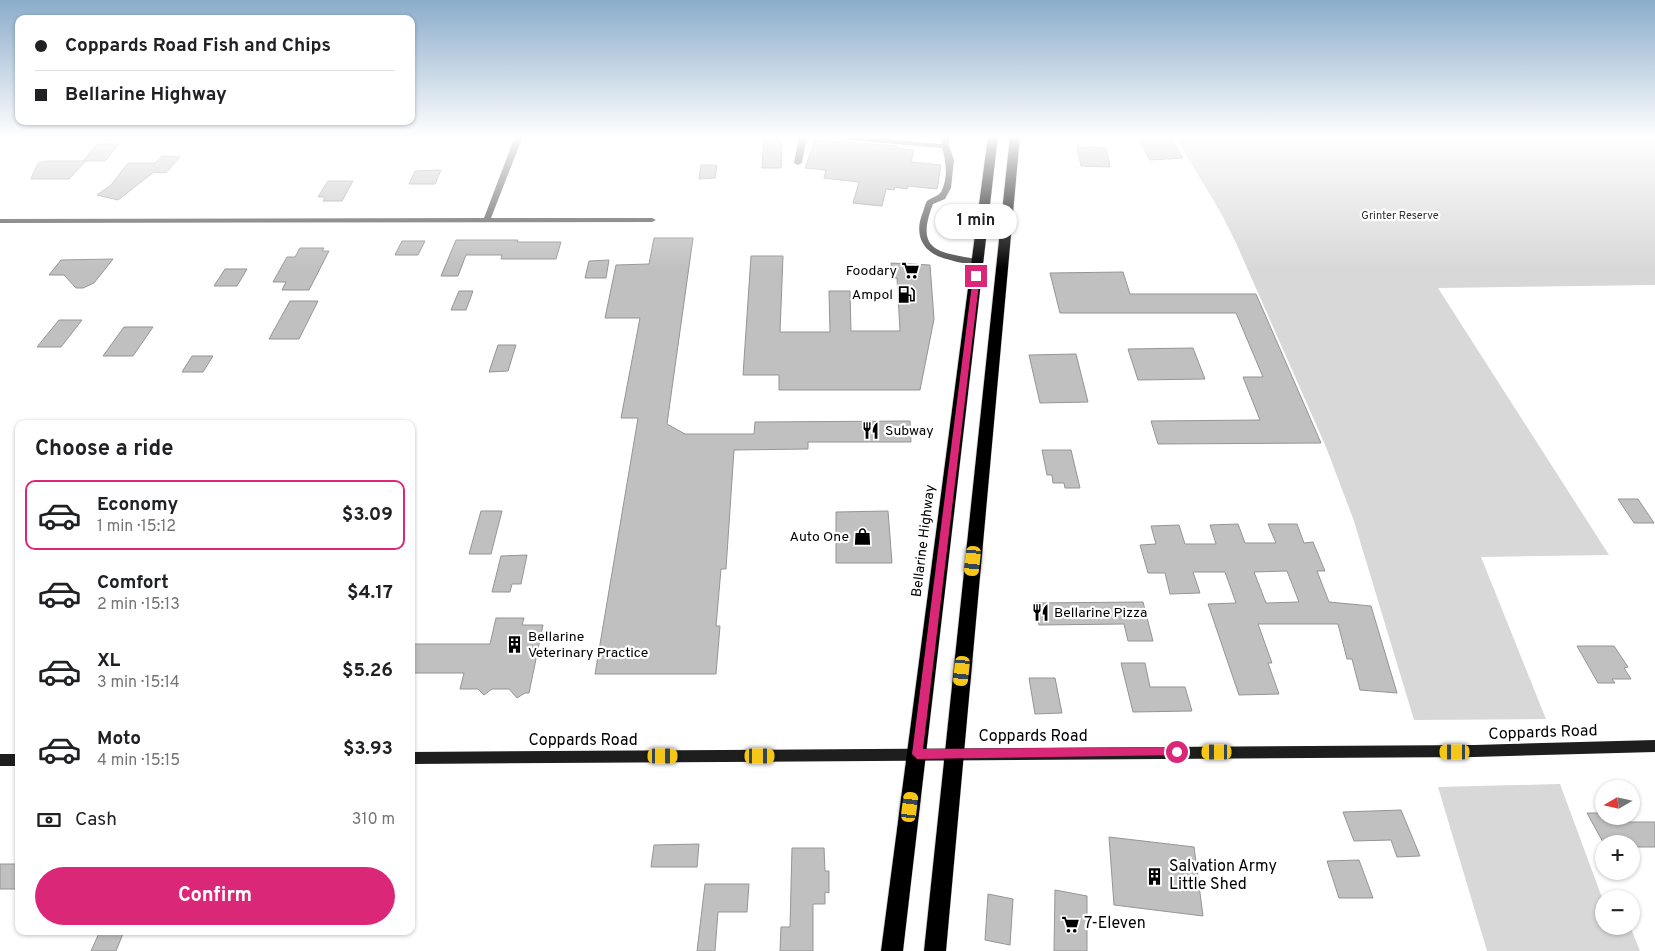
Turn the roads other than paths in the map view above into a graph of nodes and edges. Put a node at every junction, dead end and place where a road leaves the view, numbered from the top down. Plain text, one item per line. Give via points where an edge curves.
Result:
1 (502, 180) edge
2 (948, 180) edge
3 (988, 180) edge
4 (1011, 180) edge
5 (487, 219) junction
6 (652, 220) dead end
7 (0, 221) edge
8 (978, 262) junction
9 (1655, 746) edge
10 (954, 753) junction
11 (917, 754) junction
12 (415, 758) edge
13 (0, 760) edge
14 (15, 760) edge
15 (892, 951) edge
16 (935, 951) edge

1 - 5 street
2 - 8 street via 942,197 930,203 921,232 938,253
3 - 8 highway, Bellarine Highway
4 - 10 highway
5 - 6 street
5 - 7 street
8 - 11 highway, Bellarine Highway
9 - 10 street, Coppards Road via 1474,752
10 - 11 street, Coppards Road
10 - 16 highway
11 - 12 street, Coppards Road
11 - 15 highway, Bellarine Highway
13 - 14 street

